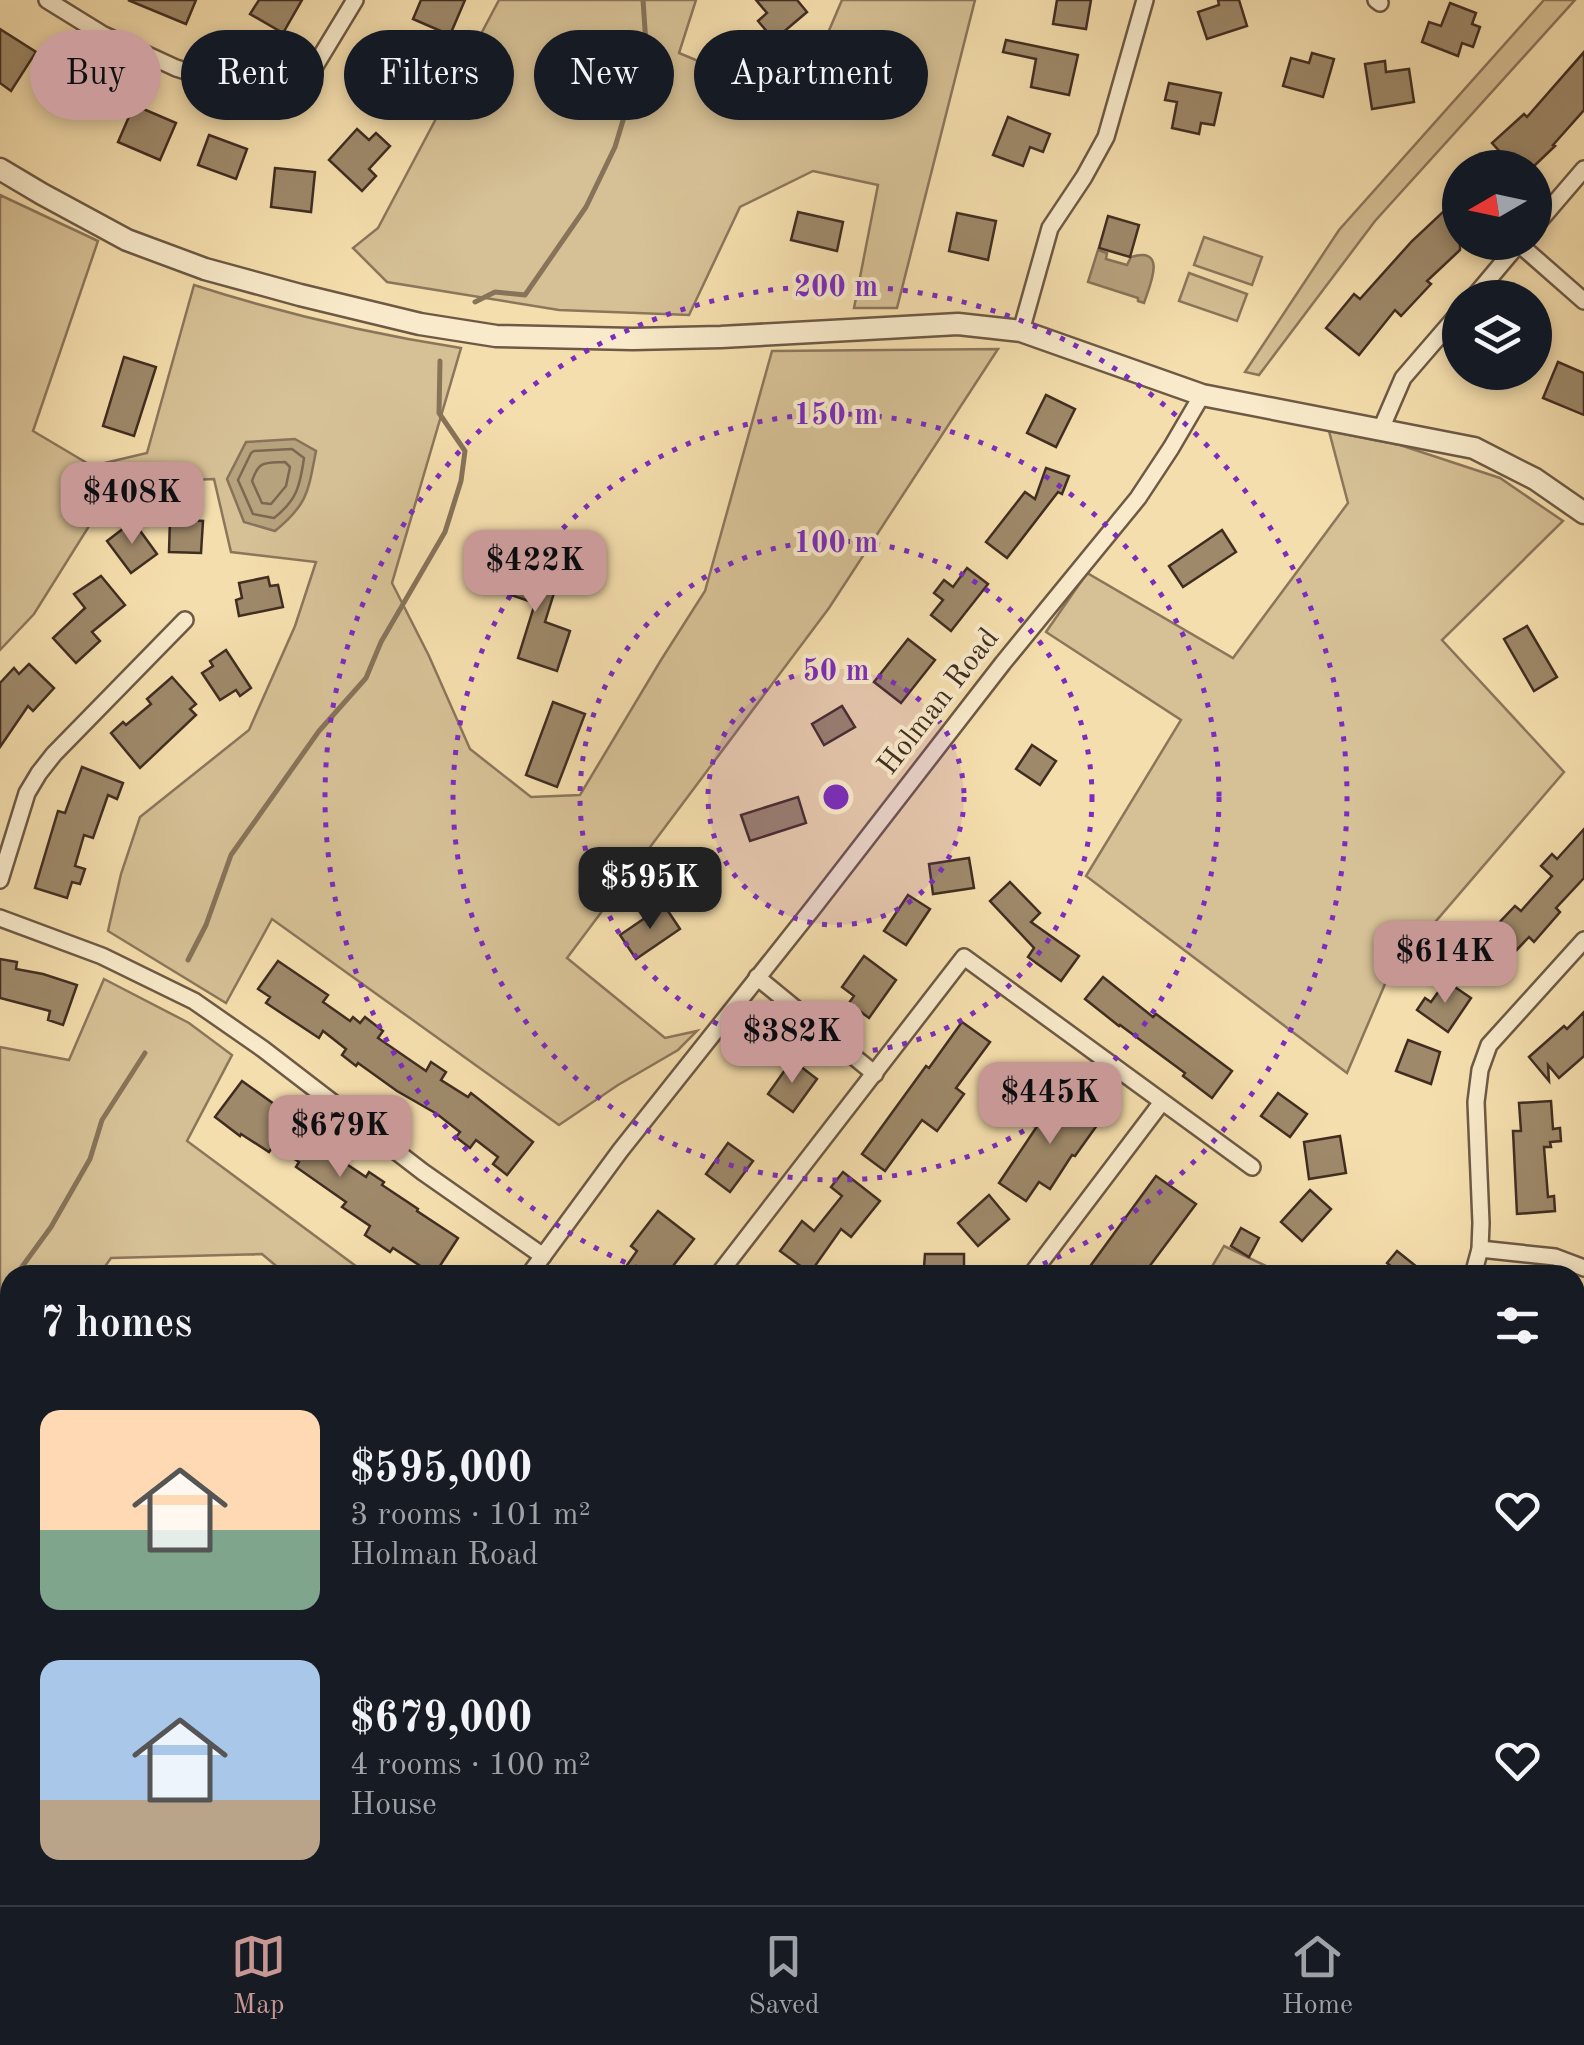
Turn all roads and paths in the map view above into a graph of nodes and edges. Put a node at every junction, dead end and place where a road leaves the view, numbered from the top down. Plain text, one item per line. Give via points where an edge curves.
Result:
1 (47, 0) edge
2 (355, 0) edge
3 (1145, 0) edge
4 (0, 169) edge
5 (1584, 169) edge
6 (1552, 206) edge
7 (1505, 260) edge
8 (1538, 260) edge
9 (1488, 280) edge
10 (1584, 302) edge
11 (1021, 331) junction
12 (1442, 333) edge
13 (1202, 395) junction
14 (1380, 428) junction
15 (1584, 514) edge
16 (186, 620) dead end
17 (0, 880) edge
18 (0, 918) edge
19 (1584, 940) edge
20 (757, 978) junction
21 (875, 1074) junction
22 (1162, 1102) junction
23 (1252, 1168) dead end
24 (1480, 1250) junction
25 (543, 1256) junction
26 (536, 1265) edge
27 (726, 1265) edge
28 (1039, 1265) edge
29 (1475, 1265) edge
30 (1576, 1265) edge

1 - 2 street via 176,68 292,104
3 - 11 street via 1106,137 1050,228
4 - 11 street via 127,240 189,263 420,324 496,336 633,339 958,324
5 - 6 street
7 - 9 street
8 - 10 street
11 - 13 street
12 - 14 street via 1403,378
13 - 14 street
13 - 20 street, Holman Road via 1138,498
14 - 15 street via 1474,448 1535,478
16 - 17 street via 38,774
18 - 25 street via 102,956 194,1001
19 - 24 street via 1490,1045 1480,1070
20 - 21 street
20 - 25 street, Holman Road
21 - 22 street via 964,957
21 - 27 street
22 - 23 street
22 - 28 street
24 - 29 street
24 - 30 street
25 - 26 street, Holman Road

